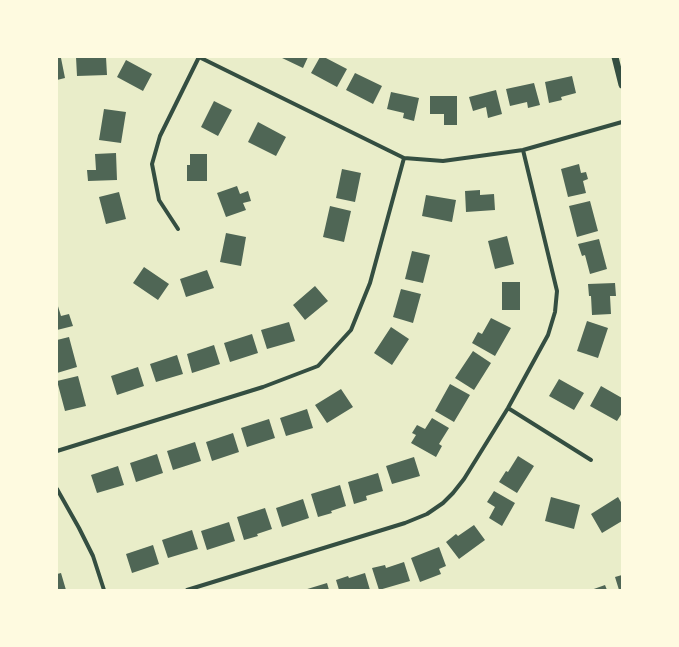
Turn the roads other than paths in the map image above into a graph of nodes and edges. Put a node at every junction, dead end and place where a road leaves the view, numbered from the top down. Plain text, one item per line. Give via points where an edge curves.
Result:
1 (199, 57) edge
2 (615, 57) edge
3 (622, 85) edge
4 (622, 122) edge
5 (523, 150) junction
6 (404, 158) junction
7 (178, 229) dead end
8 (508, 408) junction
9 (57, 450) edge
10 (591, 460) dead end
11 (57, 489) edge
12 (104, 590) edge
13 (187, 590) edge

1 - 6 street
1 - 7 street via 160,136 152,164 159,200
2 - 3 street
4 - 5 street
5 - 6 street via 443,161
5 - 8 street via 557,291 555,312 548,335
6 - 9 street via 370,283 351,330 318,366 263,387
8 - 10 street
8 - 13 street via 457,488 443,503 427,514
11 - 12 street via 93,556

